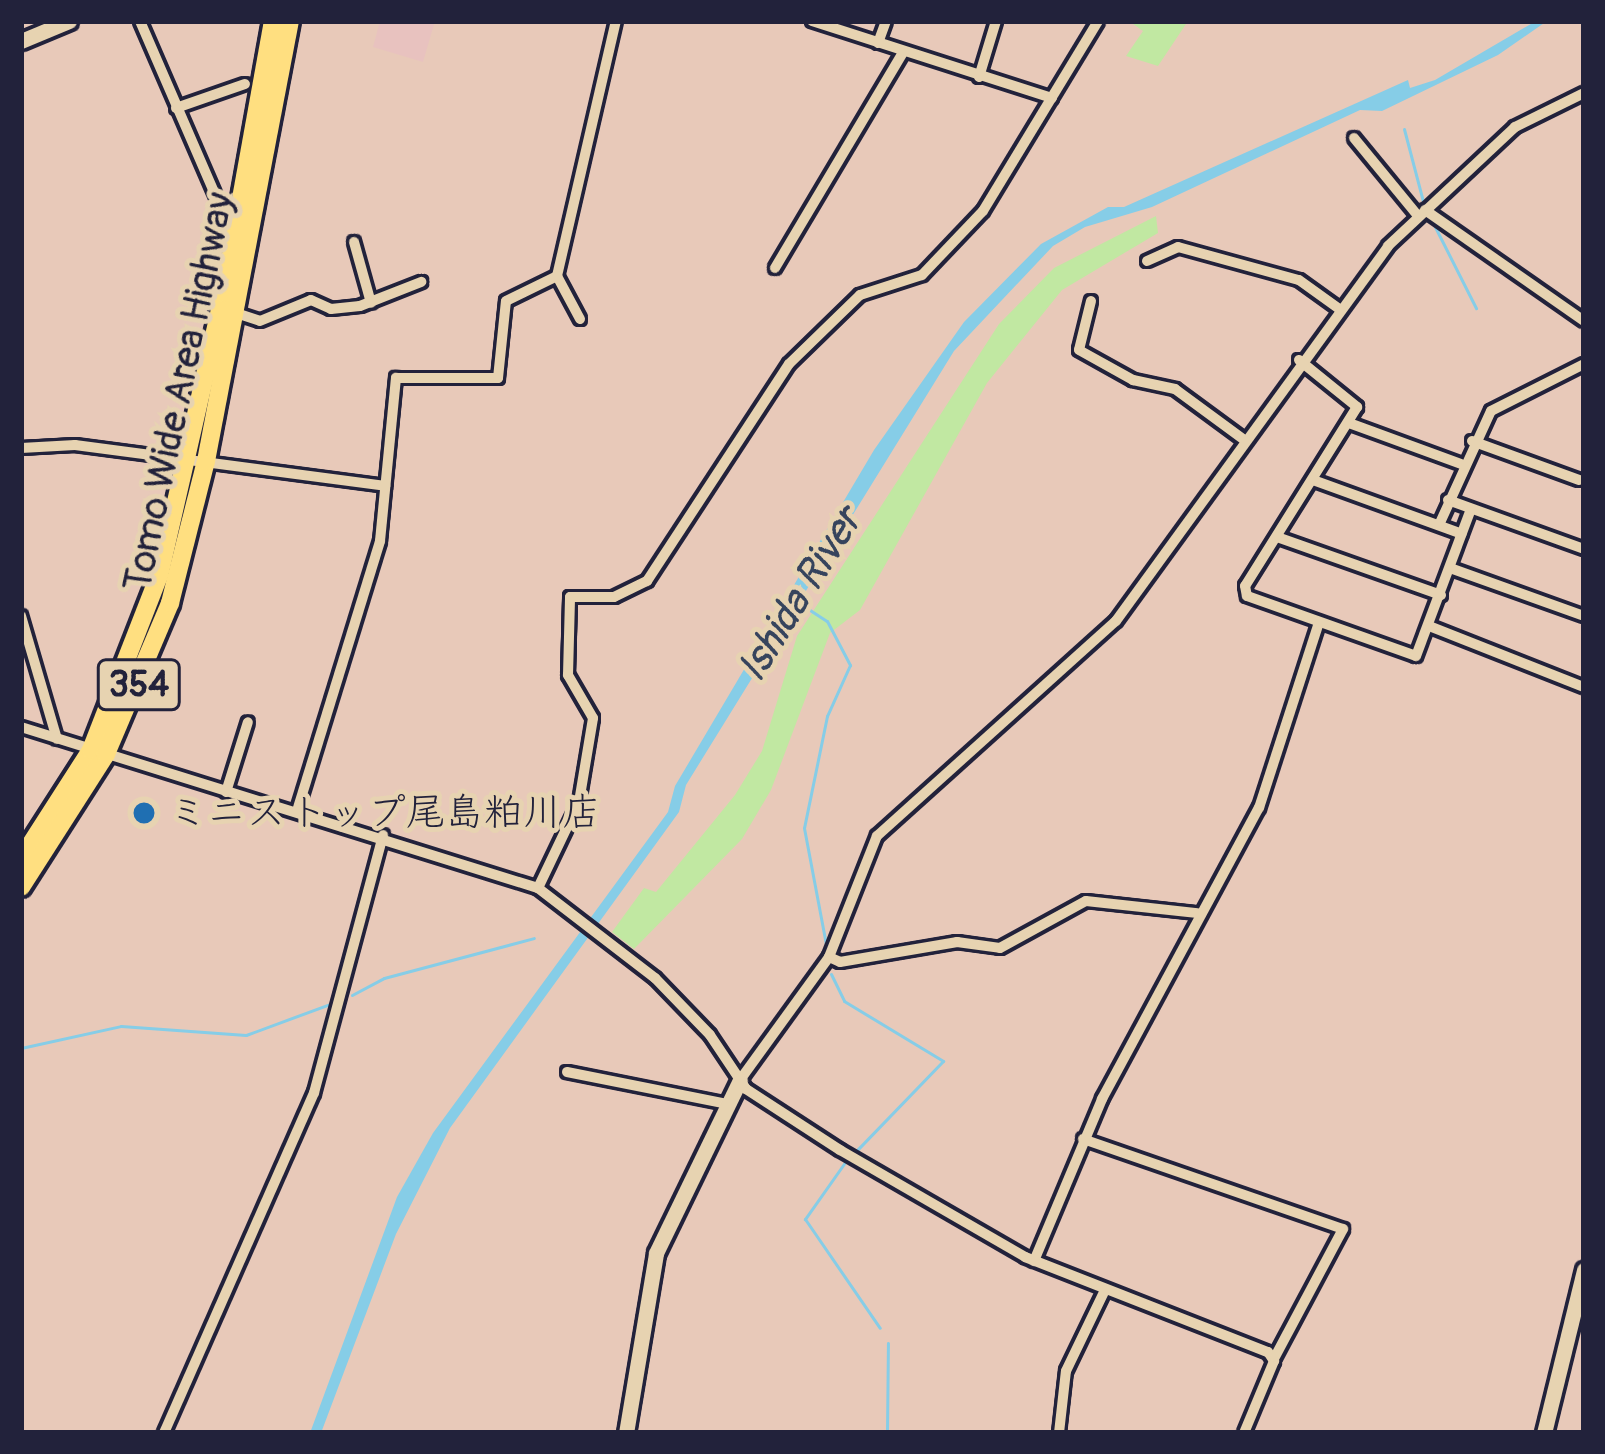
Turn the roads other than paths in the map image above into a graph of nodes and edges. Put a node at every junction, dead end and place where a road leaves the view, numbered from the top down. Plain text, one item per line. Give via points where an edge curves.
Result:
1 (69, 21) edge
2 (140, 21) edge
3 (273, 21) edge
4 (290, 21) edge
5 (616, 21) edge
6 (812, 21) edge
7 (886, 21) edge
8 (996, 21) edge
9 (1098, 21) edge
10 (21, 41) edge
11 (878, 43) junction
12 (903, 52) junction
13 (979, 77) junction
14 (245, 84) dead end
15 (1584, 93) edge
16 (1052, 98) junction
17 (176, 108) junction
18 (1354, 138) dead end
19 (240, 208) junction
20 (1421, 213) junction
21 (354, 242) dead end
22 (1147, 261) dead end
23 (776, 268) dead end
24 (557, 276) junction
25 (421, 282) dead end
26 (1091, 301) dead end
27 (371, 303) junction
28 (1338, 308) junction
29 (233, 312) junction
30 (580, 320) dead end
31 (1584, 321) edge
32 (1300, 360) junction
33 (1584, 364) edge
34 (1349, 423) junction
35 (1243, 439) junction
36 (1472, 440) junction
37 (21, 448) edge
38 (197, 460) junction
39 (1461, 464) junction
40 (1313, 480) junction
41 (1579, 480) dead end
42 (385, 486) junction
43 (1448, 500) junction
44 (1471, 509) junction
45 (1439, 525) junction
46 (1462, 534) junction
47 (1277, 537) junction
48 (1584, 549) edge
49 (1450, 568) junction
50 (1441, 596) junction
51 (21, 616) edge
52 (1584, 616) edge
53 (1318, 622) junction
54 (1430, 626) junction
55 (1584, 687) edge
56 (248, 722) dead end
57 (21, 727) edge
58 (57, 739) junction
59 (99, 752) junction
60 (226, 791) junction
61 (297, 811) junction
62 (382, 835) junction
63 (21, 859) edge
64 (21, 886) edge
65 (538, 888) junction
66 (1197, 913) junction
67 (829, 957) junction
68 (567, 1072) dead end
69 (740, 1080) junction
70 (727, 1104) junction
71 (1083, 1138) junction
72 (1034, 1261) junction
73 (1584, 1270) edge
74 (1105, 1290) junction
75 (1275, 1358) junction
76 (164, 1433) edge
77 (626, 1433) edge
78 (1059, 1433) edge
79 (1244, 1433) edge
80 (1544, 1433) edge

1 - 10 street
2 - 17 street
3 - 19 highway, Tomo Wide Area Highway / 354
4 - 29 highway, Tomo Wide Area Highway / 354
5 - 24 street
6 - 11 street
7 - 11 street
8 - 13 street
9 - 16 street
11 - 12 street
12 - 13 street
12 - 23 street
13 - 16 street
14 - 17 street
15 - 20 street via 1515,127
16 - 65 street via 983,211 947,250 922,275 860,295 789,364 647,581 614,597 570,597 568,675 588,697 593,718 579,802
17 - 19 street via 220,204
18 - 20 street
19 - 38 highway, Tomo Wide Area Highway / 354
20 - 28 street
20 - 31 street
21 - 27 street
22 - 28 street via 1178,248 1292,278
24 - 30 street
24 - 42 street via 506,302 498,378 396,378
25 - 27 street
26 - 35 street via 1079,350 1133,380 1175,389
27 - 29 street via 335,310 311,300 260,321
28 - 32 street
29 - 38 highway, Tomo Wide Area Highway / 354
32 - 34 street via 1356,404
32 - 35 street
33 - 36 street via 1491,411
34 - 39 street
34 - 40 street
35 - 67 street via 1098,641 877,836
36 - 39 street
36 - 41 street
37 - 38 street via 75,445
38 - 42 street
38 - 59 highway, Tomo Wide Area Highway / 354 via 163,627
39 - 43 street
40 - 45 street
40 - 47 street
42 - 61 street via 370,580
43 - 44 street
43 - 45 street
44 - 46 street
44 - 48 street
45 - 46 street
46 - 49 street
47 - 50 street
47 - 53 street via 1244,593
49 - 50 street
49 - 52 street
50 - 54 street
51 - 58 street
53 - 54 street via 1413,656
53 - 66 street via 1273,778
54 - 55 street
56 - 60 street
57 - 58 street
58 - 59 street
59 - 60 street
59 - 63 highway, Tomo Wide Area Highway / 354
59 - 64 highway, Tomo Wide Area Highway / 354
60 - 61 street
61 - 62 street
62 - 65 street
62 - 76 street via 314,1093
65 - 69 street via 605,937 710,1035
66 - 67 street via 1086,901 1000,948 957,942 840,962
66 - 71 street
67 - 69 street
68 - 70 street
69 - 70 street
69 - 72 street via 850,1156
70 - 77 street via 656,1253
71 - 72 street
71 - 75 street via 1342,1229
72 - 74 street
73 - 80 street
74 - 75 street
74 - 78 street via 1066,1371
75 - 79 street

